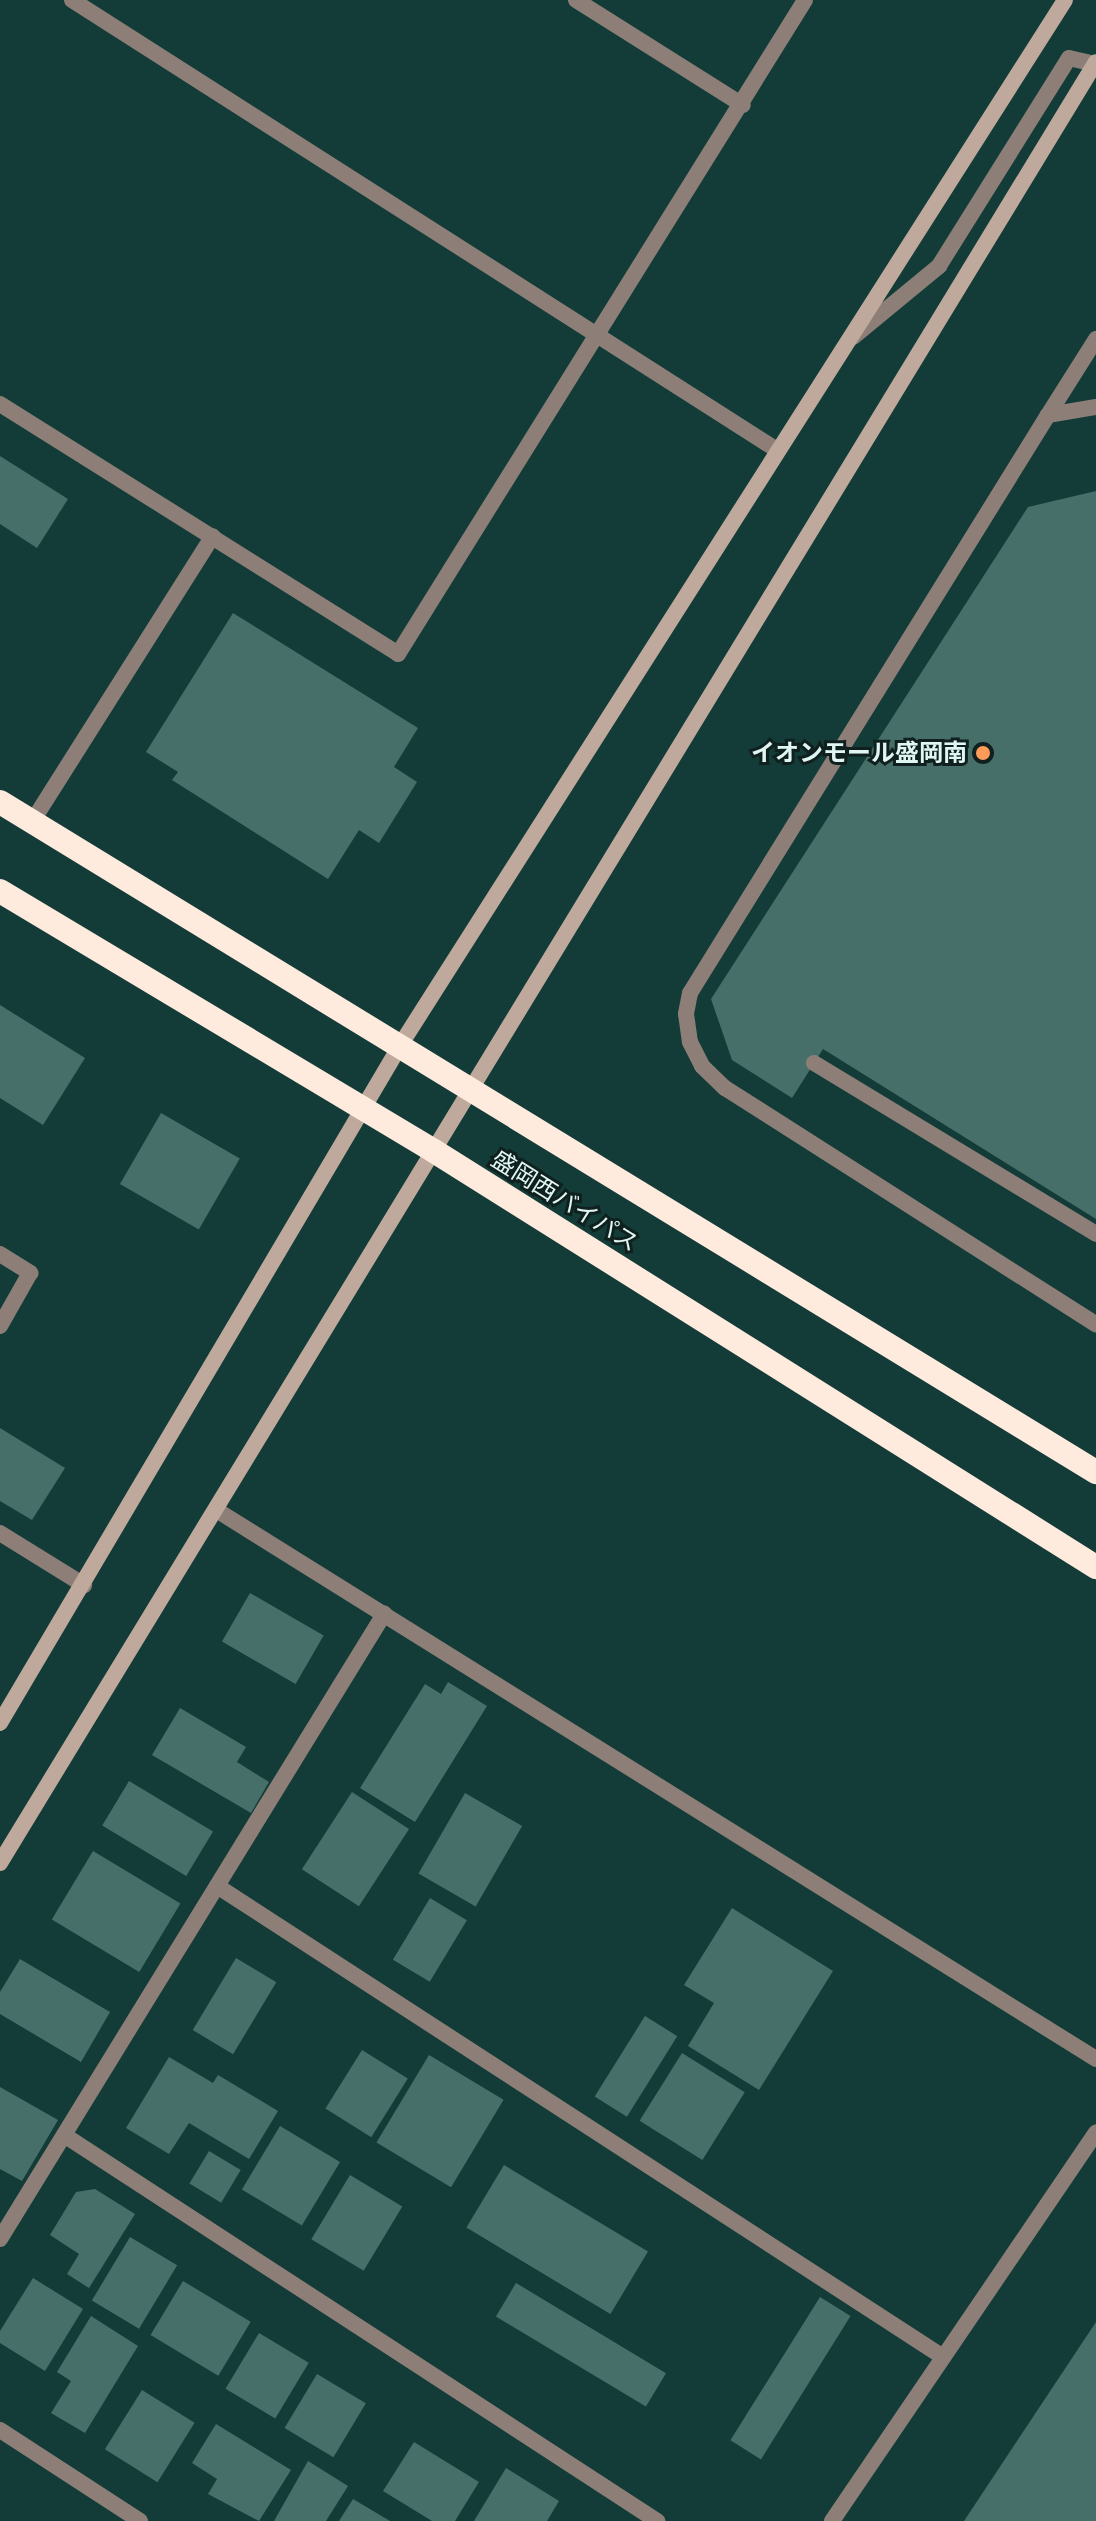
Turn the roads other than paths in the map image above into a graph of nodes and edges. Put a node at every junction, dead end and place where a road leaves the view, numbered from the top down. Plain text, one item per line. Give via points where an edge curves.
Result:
1 (72, 0) edge
2 (576, 0) edge
3 (805, 0) edge
4 (1065, 0) edge
5 (1095, 64) edge
6 (743, 105) junction
7 (601, 335) junction
8 (1096, 339) edge
9 (845, 343) junction
10 (0, 404) edge
11 (1096, 407) edge
12 (1048, 415) junction
13 (777, 450) junction
14 (213, 536) junction
15 (0, 802) edge
16 (32, 822) junction
17 (0, 891) edge
18 (401, 1044) junction
19 (814, 1063) dead end
20 (472, 1088) junction
21 (363, 1109) junction
22 (434, 1151) junction
23 (1096, 1234) edge
24 (0, 1254) edge
25 (1096, 1324) edge
26 (0, 1326) edge
27 (1096, 1472) edge
28 (218, 1511) junction
29 (0, 1533) edge
30 (1096, 1567) edge
31 (84, 1585) junction
32 (384, 1614) junction
33 (0, 1723) edge
34 (0, 1863) edge
35 (217, 1886) junction
36 (1096, 2059) edge
37 (1096, 2132) edge
38 (64, 2135) junction
39 (0, 2239) edge
40 (943, 2357) junction
41 (0, 2430) edge
42 (140, 2521) edge
43 (657, 2521) edge
44 (832, 2521) edge

1 - 7 street
2 - 6 street
3 - 6 street
4 - 9 street
5 - 9 street via 1069,58 939,266
5 - 20 street
6 - 7 street
7 - 13 street
7 - 14 street via 398,654
8 - 12 street
9 - 13 street
10 - 14 street
11 - 12 street
12 - 25 street via 690,993 686,1014 690,1042 702,1066 725,1088
13 - 18 street
14 - 16 street
15 - 16 highway, 盛岡西バイパス
16 - 18 highway, 盛岡西バイパス
17 - 21 highway, 盛岡西バイパス
18 - 20 highway, 盛岡西バイパス
18 - 21 street
19 - 23 street
20 - 22 street
20 - 27 highway, 盛岡西バイパス
21 - 22 highway, 盛岡西バイパス
21 - 31 street
22 - 28 street
22 - 30 highway, 盛岡西バイパス
24 - 26 street via 30,1273
28 - 32 street
28 - 34 street
29 - 31 street
31 - 33 street
32 - 35 street
32 - 36 street
35 - 38 street
35 - 40 street
37 - 40 street
38 - 39 street
38 - 43 street
40 - 44 street
41 - 42 street

